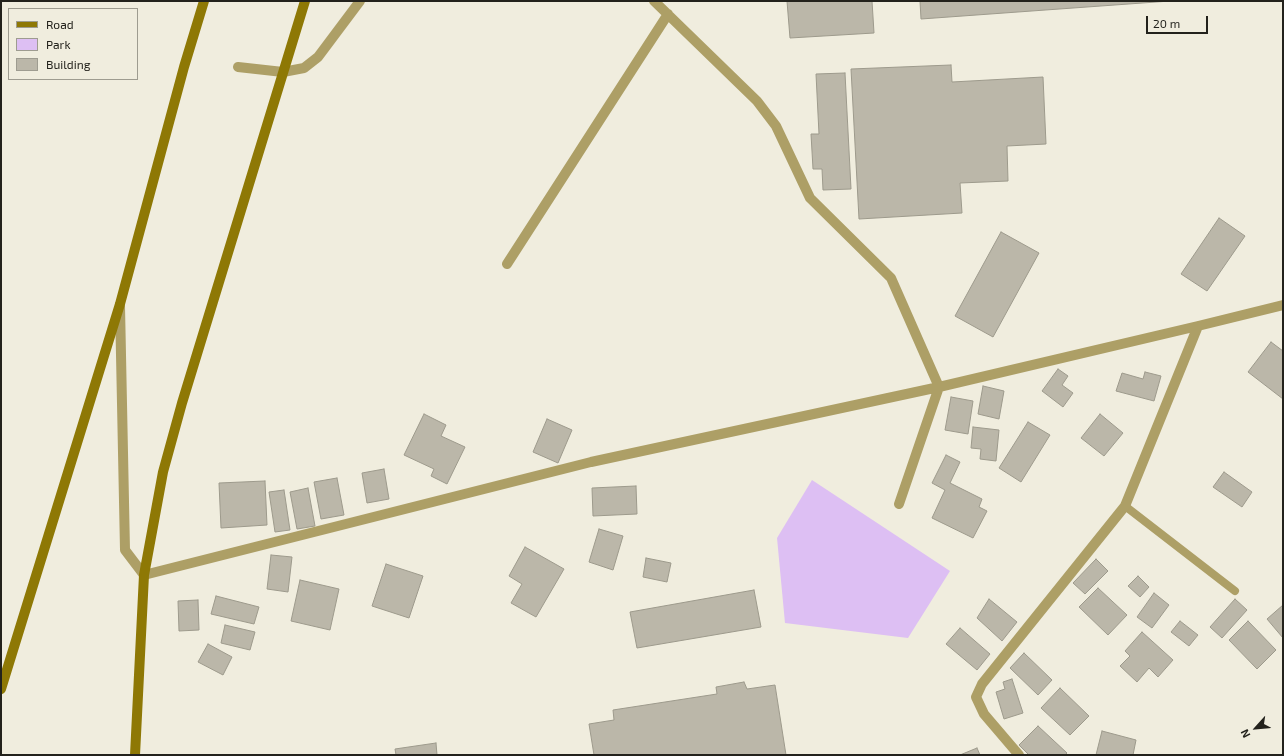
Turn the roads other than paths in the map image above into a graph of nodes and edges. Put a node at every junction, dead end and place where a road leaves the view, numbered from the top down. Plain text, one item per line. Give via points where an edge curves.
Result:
1 (204, 1) edge
2 (305, 1) edge
3 (360, 1) edge
4 (654, 1) edge
5 (668, 14) junction
6 (238, 67) dead end
7 (283, 72) junction
8 (507, 264) dead end
9 (120, 304) junction
10 (1283, 305) edge
11 (1198, 326) junction
12 (939, 387) junction
13 (899, 504) dead end
14 (1125, 506) junction
15 (144, 575) junction
16 (1235, 590) dead end
17 (1, 689) edge
18 (135, 755) edge
19 (1019, 755) edge

1 - 9 street
2 - 7 street
3 - 7 street via 318,57 304,68
4 - 5 street
5 - 8 street
5 - 12 street via 757,101 776,126 810,198 891,278
6 - 7 street
7 - 15 street via 182,403 163,472
9 - 15 street via 125,550
9 - 17 street
10 - 11 street
11 - 12 street
11 - 14 street
12 - 13 street
12 - 15 street via 591,462
14 - 16 lane
14 - 19 street via 982,684 976,697 984,714
15 - 18 street

